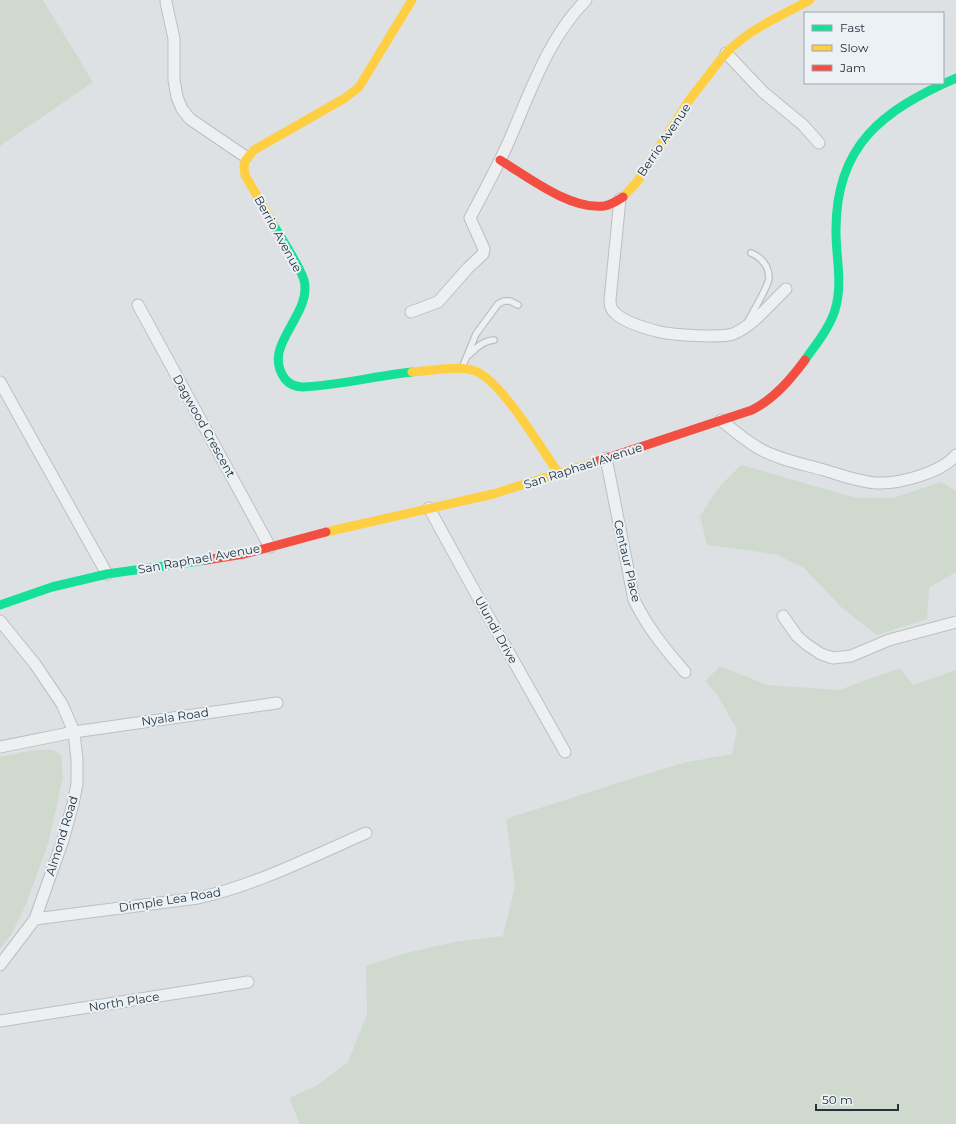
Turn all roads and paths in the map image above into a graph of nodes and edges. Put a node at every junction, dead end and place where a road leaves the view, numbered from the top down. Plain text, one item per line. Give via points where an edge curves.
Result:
1 (412, 0) edge
2 (586, 0) edge
3 (810, 0) edge
4 (166, 2) dead end
5 (726, 53) junction
6 (956, 78) edge
7 (944, 83) edge
8 (941, 84) edge
9 (819, 143) dead end
10 (246, 158) junction
11 (500, 160) junction
12 (620, 198) junction
13 (751, 253) dead end
14 (786, 289) dead end
15 (138, 305) dead end
16 (518, 305) dead end
17 (411, 312) dead end
18 (746, 325) junction
19 (494, 340) dead end
20 (467, 357) junction
21 (462, 368) junction
22 (0, 382) edge
23 (721, 420) junction
24 (956, 456) edge
25 (606, 458) junction
26 (559, 474) junction
27 (429, 508) junction
28 (270, 547) junction
29 (107, 574) junction
30 (0, 605) edge
31 (783, 616) dead end
32 (0, 621) edge
33 (956, 622) edge
34 (685, 672) dead end
35 (277, 703) dead end
36 (74, 732) junction
37 (0, 747) edge
38 (565, 752) dead end
39 (366, 834) dead end
40 (35, 919) junction
41 (0, 965) edge
42 (248, 982) dead end
43 (0, 1021) edge

1 - 10 street via 359,87 345,98 254,150
2 - 11 street via 564,27 546,56
3 - 5 street, Berrio Avenue via 748,34
4 - 10 street via 174,39 174,80 182,109 190,119
5 - 9 street via 763,92 803,125
5 - 12 street, Berrio Avenue via 700,85 627,194
6 - 7 street, San Raphael Avenue
8 - 23 street, San Raphael Avenue via 893,110 869,131 851,157 837,204 838,302 824,332 778,393 752,410
10 - 21 street, Berrio Avenue via 246,176 304,281 304,297 280,347 280,372 288,383 297,387 317,386 384,375
11 - 12 street, Berrio Avenue via 551,191 579,203 597,207 613,204
11 - 17 street via 470,218 484,249 483,254 438,302
12 - 18 street via 610,300 614,313 636,324 667,333 717,336 732,334
13 - 18 lane via 762,260 769,278
14 - 18 street
15 - 28 street, Dagwood Crescent
16 - 20 lane via 510,301 498,304 476,334
19 - 20 lane via 480,344
20 - 21 lane
21 - 26 street, Berrio Avenue via 476,371 508,398
22 - 29 street
23 - 24 street via 744,440 762,450 790,461 877,483 896,482 921,475 941,467
23 - 25 street, San Raphael Avenue
25 - 26 street, San Raphael Avenue
25 - 34 street, Centaur Place via 634,600 655,637
26 - 27 street, San Raphael Avenue via 493,494
27 - 28 street, San Raphael Avenue
27 - 38 street, Ulundi Drive
28 - 29 street, San Raphael Avenue via 244,554
29 - 30 street, San Raphael Avenue via 50,587
31 - 33 street via 806,644 833,658 851,656 889,640
32 - 36 street, Almond Road via 35,664 62,704
35 - 36 street, Nyala Road
36 - 37 street, Nyala Road
36 - 40 street, Almond Road via 77,760 73,804
39 - 40 street, Dimple Lea Road via 223,893
40 - 41 street, Almond Road
42 - 43 street, North Place

